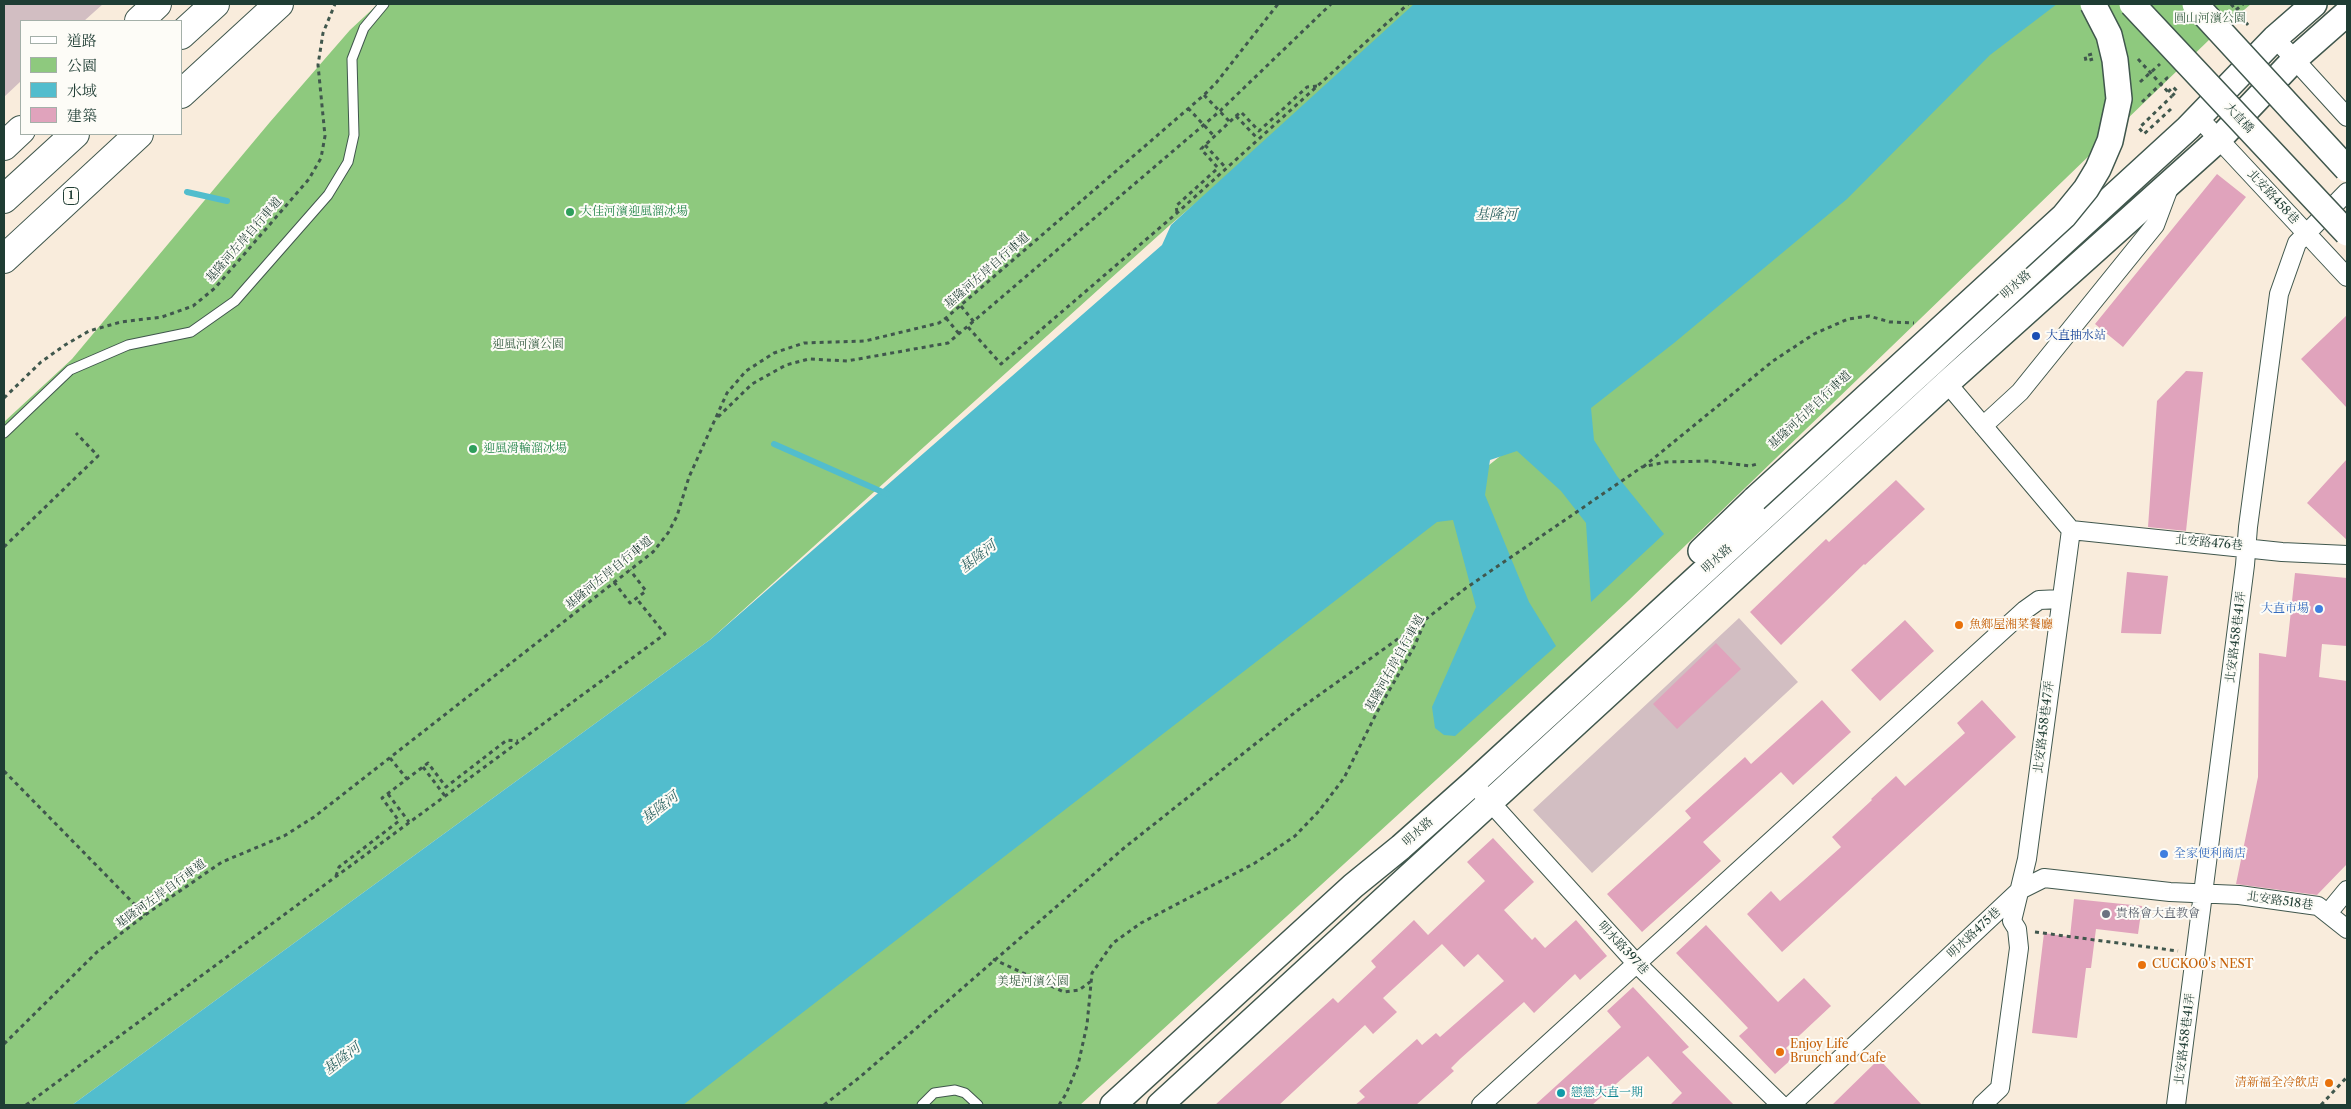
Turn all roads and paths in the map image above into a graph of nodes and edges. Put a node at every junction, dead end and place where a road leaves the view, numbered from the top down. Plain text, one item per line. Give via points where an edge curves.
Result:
1 (158, 4) edge
2 (215, 4) edge
3 (279, 4) edge
4 (335, 4) edge
5 (384, 4) edge
6 (1278, 4) edge
7 (1331, 4) edge
8 (1408, 4) edge
9 (2093, 4) edge
10 (2132, 4) edge
11 (2194, 4) edge
12 (2243, 4) edge
13 (2314, 4) edge
14 (2236, 10) dead end
15 (2347, 13) edge
16 (139, 20) edge
17 (182, 34) edge
18 (2275, 38) junction
19 (2295, 59) junction
20 (2157, 66) dead end
21 (1317, 86) junction
22 (2168, 92) dead end
23 (182, 93) edge
24 (1204, 95) junction
25 (2140, 103) dead end
26 (1188, 108) junction
27 (2171, 109) dead end
28 (1220, 111) junction
29 (1236, 116) junction
30 (2198, 117) junction
31 (2347, 117) edge
32 (1230, 122) junction
33 (1203, 125) junction
34 (20, 131) edge
35 (74, 135) edge
36 (138, 135) edge
37 (1214, 136) junction
38 (1258, 139) junction
39 (2219, 139) junction
40 (1205, 145) junction
41 (4, 146) edge
42 (1226, 168) junction
43 (2347, 169) edge
44 (2171, 182) junction
45 (2346, 195) edge
46 (4, 199) edge
47 (1177, 213) junction
48 (2306, 233) junction
49 (2347, 233) edge
50 (4, 259) edge
51 (2347, 277) edge
52 (961, 306) junction
53 (946, 318) junction
54 (974, 322) junction
55 (968, 327) junction
56 (1910, 330) dead end
57 (960, 335) junction
58 (1947, 383) junction
59 (4, 398) edge
60 (718, 417) junction
61 (1984, 426) junction
62 (4, 433) edge
63 (76, 433) dead end
64 (1766, 462) dead end
65 (1642, 467) junction
66 (2071, 530) junction
67 (2246, 546) junction
68 (4, 547) edge
69 (2347, 555) edge
70 (630, 570) junction
71 (614, 582) junction
72 (636, 598) junction
73 (2061, 599) junction
74 (1426, 619) junction
75 (519, 742) junction
76 (390, 758) junction
77 (422, 767) junction
78 (4, 771) edge
79 (407, 779) junction
80 (1473, 782) junction
81 (388, 794) junction
82 (445, 796) junction
83 (1491, 803) junction
84 (410, 822) junction
85 (336, 876) junction
86 (1352, 886) junction
87 (2020, 890) junction
88 (2347, 890) edge
89 (2204, 893) junction
90 (145, 914) junction
91 (2328, 914) junction
92 (2017, 929) junction
93 (2347, 929) edge
94 (2196, 953) junction
95 (993, 959) junction
96 (1636, 964) junction
97 (1090, 982) junction
98 (4, 1044) edge
99 (2347, 1077) edge
100 (26, 1105) edge
101 (824, 1105) edge
102 (922, 1105) edge
103 (978, 1105) edge
104 (1059, 1105) edge
105 (1113, 1105) edge
106 (1160, 1105) edge
107 (1481, 1105) edge
108 (1781, 1105) edge
109 (1791, 1105) edge
110 (1982, 1105) edge
111 (2176, 1105) edge
112 (2321, 1105) edge

1 - 16 highway
2 - 17 highway
3 - 23 highway
4 - 59 path, 基隆河左岸自行車道 via 323,33 318,65 325,136 321,158 309,179 215,288 193,306 89,331 64,344 41,362
5 - 62 lane via 364,28 352,59 354,135 348,162 328,196 236,301 190,332 128,345 70,370
6 - 24 path, 基隆河左岸自行車道
7 - 28 path
8 - 21 path
9 - 86 main road, bridge via 2109,35 2119,100 2110,141 2098,169 2064,216 1754,499 1678,574 1399,831
10 - 49 main road, 大直橋, bridge
11 - 43 main road, bridge
12 - 14 path
13 - 18 main road, 明水路
15 - 19 main road
18 - 19 street
18 - 30 main road, 明水路
19 - 31 street
19 - 39 main road
20 - 25 path, bridge via 2167,78
21 - 29 path via 1307,87 1259,132 1241,112
21 - 38 path
22 - 27 path, bridge via 2173,87 2177,91 2139,128 2144,134
24 - 26 path, 基隆河左岸自行車道
24 - 28 path
26 - 33 path
26 - 52 path, 基隆河左岸自行車道
28 - 32 path
28 - 33 path
29 - 32 path
29 - 38 path
30 - 39 street, 北安路458巷
30 - 80 main road, 明水路
32 - 37 path
33 - 37 path
33 - 54 path
34 - 41 highway
35 - 46 highway
36 - 50 highway, 1
37 - 40 path
38 - 42 path
39 - 44 main road
39 - 48 street, 北安路458巷
40 - 42 path
40 - 47 path via 1201,149 1218,168 1176,206
42 - 47 path
44 - 58 main road
44 - 61 street via 2155,225 2020,392
45 - 48 street, 北安路458巷41弄
47 - 55 path via 1001,364
48 - 51 street, 北安路458巷
48 - 67 street, 北安路458巷41弄 via 2297,243 2279,294
52 - 53 path, 基隆河左岸自行車道
52 - 54 path
53 - 57 path
53 - 60 path, 基隆河左岸自行車道 via 939,323 865,341 804,343 774,353 746,371 727,393
54 - 55 path
55 - 57 path
56 - 65 path via 1917,323 1890,322 1869,316 1848,319 1814,334 1773,361
57 - 60 path via 948,343 847,360 809,360 786,365 752,384
58 - 61 street
58 - 83 main road
60 - 70 path, 基隆河左岸自行車道 via 689,477 678,516 653,552
61 - 66 street
63 - 68 path via 98,456
64 - 65 path, 基隆河右岸自行車道 via 1750,466 1709,461 1666,462
65 - 74 path, 基隆河右岸自行車道
66 - 67 street, 北安路476巷
66 - 73 street, 北安路458巷47弄
67 - 69 street, 北安路476巷 via 2282,552
67 - 89 street, 北安路458巷41弄
70 - 71 path, 基隆河左岸自行車道
70 - 72 path via 646,591
71 - 72 path via 630,603
71 - 76 path, 基隆河左岸自行車道
72 - 75 path via 665,634
73 - 87 street, 北安路458巷47弄 via 2027,859
73 - 96 street via 2039,600 2025,610
74 - 95 path via 1298,710 1124,848
74 - 97 path, 基隆河右岸自行車道 via 1344,778 1319,811 1295,836 1255,863 1141,924 1113,943 1092,973
75 - 77 path via 507,740 446,787 428,763
75 - 82 path
76 - 79 path
76 - 90 path, 基隆河左岸自行車道 via 314,817 284,836 222,862
77 - 79 path
77 - 82 path
78 - 90 path
79 - 81 path
80 - 83 street, 明水路397巷
80 - 86 main road, 明水路
81 - 84 path
81 - 85 path via 382,798 399,821 339,867
82 - 84 path
83 - 96 street, 明水路397巷
83 - 106 main road
84 - 85 path
85 - 100 path
86 - 105 main road, 明水路
87 - 89 street, 明水路475巷 via 2044,878
87 - 92 street, 北安路458巷47弄 via 2012,921
87 - 109 street, 明水路475巷
88 - 91 street
89 - 91 street, 北安路518巷 via 2318,906
89 - 94 street, 北安路458巷41弄
90 - 98 path, 基隆河左岸自行車道 via 97,952
91 - 93 street, 北安路518巷
92 - 94 path
92 - 110 street, 北安路458巷47弄 via 2019,948 2000,1088
94 - 111 street, 北安路458巷41弄
95 - 97 path via 1064,992 1079,990
95 - 101 path
96 - 107 street
96 - 108 street, 明水路397巷
97 - 104 path, 基隆河右岸自行車道 via 1087,1025 1078,1065
99 - 112 path
102 - 103 lane via 934,1093 955,1090 965,1093

